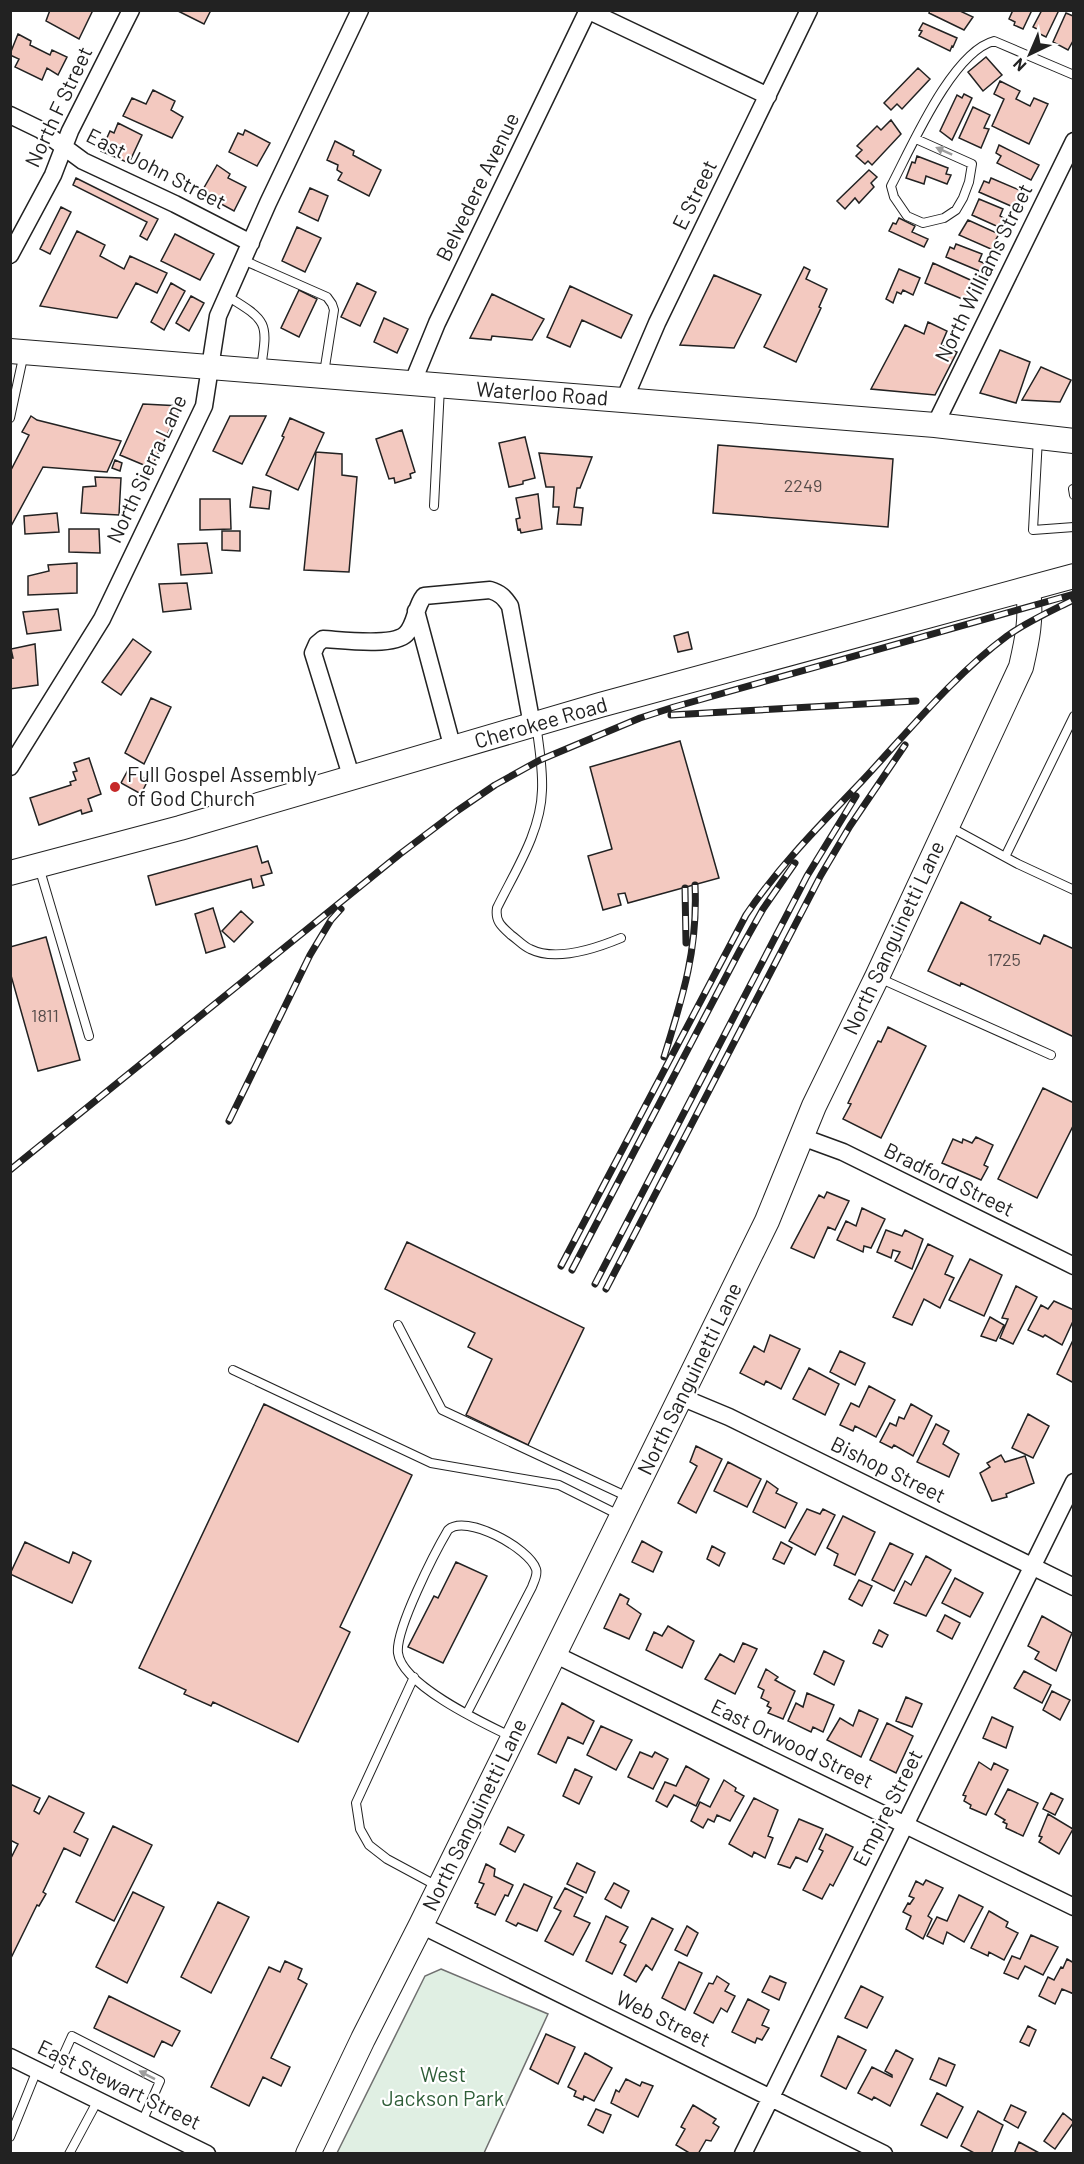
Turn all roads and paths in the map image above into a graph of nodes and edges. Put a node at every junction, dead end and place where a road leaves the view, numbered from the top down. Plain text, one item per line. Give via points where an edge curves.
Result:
1 (131, 10) edge
2 (360, 10) edge
3 (809, 10) edge
4 (588, 11) edge
5 (1074, 75) edge
6 (768, 96) junction
7 (10, 115) edge
8 (915, 139) junction
9 (1074, 141) edge
10 (64, 146) junction
11 (251, 243) junction
12 (10, 255) edge
13 (243, 260) junction
14 (227, 296) junction
15 (17, 352) edge
16 (210, 368) junction
17 (261, 372) junction
18 (324, 377) junction
19 (412, 384) junction
20 (440, 386) junction
21 (624, 400) junction
22 (10, 418) edge
23 (935, 425) junction
24 (1038, 437) junction
25 (1074, 441) edge
26 (1073, 489) edge
27 (1074, 495) edge
28 (434, 506) dead end
29 (1074, 527) edge
30 (1074, 576) edge
31 (1028, 590) junction
32 (416, 610) junction
33 (1074, 716) edge
34 (534, 725) junction
35 (453, 748) junction
36 (10, 767) edge
37 (352, 779) junction
38 (946, 825) junction
39 (1005, 857) junction
40 (39, 866) junction
41 (10, 873) edge
42 (1074, 890) edge
43 (621, 938) dead end
44 (877, 977) junction
45 (89, 1036) dead end
46 (1051, 1055) dead end
47 (802, 1137) junction
48 (1074, 1266) edge
49 (398, 1325) dead end
50 (233, 1370) dead end
51 (681, 1397) junction
52 (1074, 1482) edge
53 (627, 1507) junction
54 (1032, 1566) junction
55 (1074, 1587) edge
56 (554, 1654) junction
57 (414, 1677) junction
58 (467, 1713) junction
59 (513, 1737) junction
60 (905, 1825) junction
61 (440, 1887) junction
62 (1074, 1907) edge
63 (421, 1925) junction
64 (10, 2057) edge
65 (37, 2070) junction
66 (53, 2078) junction
67 (771, 2098) junction
68 (98, 2100) junction
69 (142, 2121) junction
70 (10, 2138) edge
71 (69, 2154) edge
72 (207, 2154) edge
73 (308, 2154) edge
74 (743, 2154) edge
75 (885, 2154) edge

1 - 10 street, North F Street
2 - 11 street, North Sierra Lane
3 - 6 street, E Street
4 - 6 street
4 - 19 street, Belvedere Avenue via 437,323
5 - 8 lane via 994,41 983,44 951,75
6 - 21 street, E Street via 657,322
7 - 10 street, East John Street
8 -> 8 lane via 891,186 907,216 923,223 944,218 956,210 969,182 972,164
9 - 23 street, North Williams Street
10 - 11 street, East John Street via 83,160
10 - 12 street, North F Street via 53,175
11 - 13 street, North Sierra Lane
13 - 14 street, North Sierra Lane
13 - 18 lane via 327,297 332,304
14 - 16 street, North Sierra Lane via 215,329
14 - 17 lane via 261,322 266,335
15 - 16 street, Waterloo Road
15 - 22 lane
16 - 17 street, Waterloo Road
16 - 36 street, North Sierra Lane via 204,406 102,619
17 - 18 street, Waterloo Road
18 - 19 street, Waterloo Road
19 - 20 street, Waterloo Road
20 - 21 street, Waterloo Road
20 - 28 lane
21 - 23 street, Waterloo Road
23 - 24 street, Waterloo Road
24 - 25 street, Waterloo Road
24 - 29 lane via 1033,530
26 - 27 lane
30 - 31 street, Cherokee Road
31 - 34 street, Cherokee Road
31 - 38 street, North Sanguinetti Lane via 1029,635 1021,668
32 - 34 street via 424,596 499,592 510,606
32 - 35 street
32 - 37 street via 406,634 397,639 323,639 313,653
33 - 39 lane
34 - 35 street, Cherokee Road
34 - 43 lane via 542,790 539,815 497,908 500,926 529,949 542,953 578,952
35 - 37 street, Cherokee Road
37 - 40 street, Cherokee Road
38 - 39 lane
38 - 44 street, North Sanguinetti Lane
39 - 42 lane
40 - 41 street, Cherokee Road
40 - 45 lane
44 - 46 lane
44 - 47 street, North Sanguinetti Lane
47 - 48 street, Bradford Street via 843,1152
47 - 51 street, North Sanguinetti Lane via 767,1221
49 - 53 lane via 442,1410
50 - 53 lane via 431,1463 559,1485
51 - 53 street, North Sanguinetti Lane
51 - 54 street, Bishop Street
52 - 54 street, Empire Street
53 - 56 street, North Sanguinetti Lane
54 - 55 street, Bishop Street
54 - 60 street, Empire Street
56 - 59 street, North Sanguinetti Lane
56 - 60 street, East Orwood Street
57 - 58 lane
57 - 58 lane via 405,1669 398,1653 401,1634 448,1530 453,1525 465,1524 513,1544 528,1556 536,1578
57 - 61 lane via 356,1803 360,1829 369,1845
58 - 59 lane
59 - 61 street, North Sanguinetti Lane
60 - 62 street, East Orwood Street
60 - 67 street, Empire Street
61 - 63 street, North Sanguinetti Lane
63 - 67 street, Web Street
63 - 73 street, North Sanguinetti Lane
64 - 65 street, East Stewart Street
65 - 66 street, East Stewart Street
65 - 70 lane
66 - 68 street, East Stewart Street
69 -> 66 lane via 160,2081 72,2036
67 - 74 street, Empire Street
67 - 75 street, Web Street
68 - 69 street, East Stewart Street
68 - 71 lane
69 - 72 street, East Stewart Street

